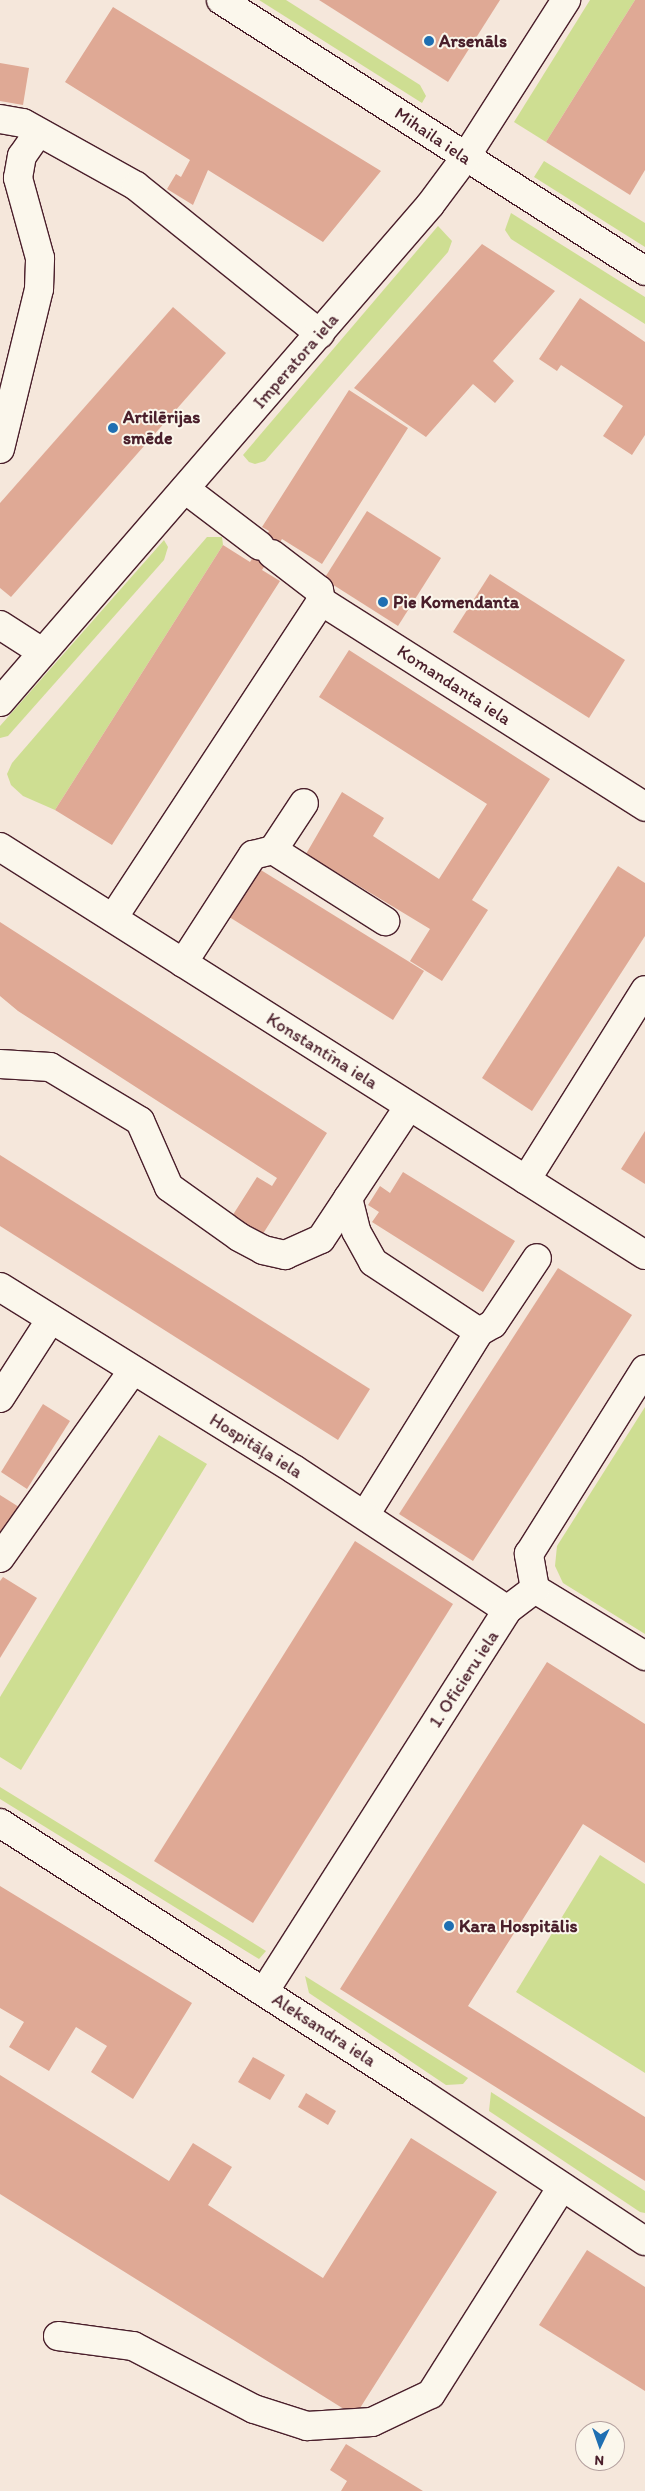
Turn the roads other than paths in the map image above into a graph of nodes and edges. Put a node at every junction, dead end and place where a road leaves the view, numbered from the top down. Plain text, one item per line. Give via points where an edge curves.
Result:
1 (221, 0) edge
2 (566, 0) edge
3 (0, 119) edge
4 (39, 132) junction
5 (465, 158) junction
6 (645, 271) edge
7 (320, 334) junction
8 (0, 449) edge
9 (185, 489) junction
10 (321, 601) junction
11 (0, 625) edge
12 (42, 652) junction
13 (0, 702) edge
14 (304, 802) dead end
15 (645, 807) edge
16 (0, 847) edge
17 (273, 850) junction
18 (113, 918) junction
19 (385, 921) dead end
20 (183, 963) junction
21 (645, 990) edge
22 (0, 1064) edge
23 (409, 1106) junction
24 (526, 1180) junction
25 (348, 1198) junction
26 (645, 1255) edge
27 (537, 1258) dead end
28 (0, 1287) edge
29 (51, 1319) junction
30 (479, 1332) junction
31 (133, 1370) junction
32 (645, 1370) edge
33 (0, 1398) edge
34 (365, 1515) junction
35 (0, 1558) edge
36 (535, 1589) junction
37 (507, 1610) junction
38 (645, 1656) edge
39 (0, 1823) edge
40 (264, 1992) junction
41 (562, 2187) junction
42 (645, 2241) edge
43 (58, 2336) dead end

1 - 5 street, Mihaila iela
2 - 5 street, Imperatora iela
3 - 4 street via 22,123
4 - 7 street via 136,186
4 - 8 street via 22,156 18,178 40,258 38,288
5 - 6 street, Mihaila iela
5 - 7 street, Imperatora iela via 430,206
7 - 9 street, Imperatora iela
9 - 10 street, Komandanta iela via 319,590
9 - 12 street, Imperatora iela
10 - 15 street, Komandanta iela
10 - 18 street
11 - 12 street
12 - 13 street, Imperatora iela
14 - 17 street
16 - 18 street, Konstantīna iela
17 - 19 street
17 - 20 street via 253,855
18 - 20 street, Konstantīna iela
20 - 23 street, Konstantīna iela
21 - 24 street
22 - 25 street via 50,1067 140,1121 168,1187 263,1250 285,1255 321,1239
23 - 24 street, Konstantīna iela
23 - 25 street
24 - 26 street, Konstantīna iela
25 - 30 street via 356,1231 373,1262
27 - 30 street via 493,1324
28 - 29 street, Hospitāļa iela
29 - 31 street, Hospitāļa iela
29 - 33 street
30 - 34 street
31 - 34 street, Hospitāļa iela
31 - 35 street
32 - 36 street via 528,1554
34 - 37 street, Hospitāļa iela
36 - 37 street, 1. Oficieru iela
36 - 38 street
37 - 40 street, 1. Oficieru iela
39 - 40 street, Aleksandra iela
40 - 41 street, Aleksandra iela
41 - 42 street, Aleksandra iela
41 - 43 street via 431,2394 372,2422 307,2426 254,2409 133,2346

